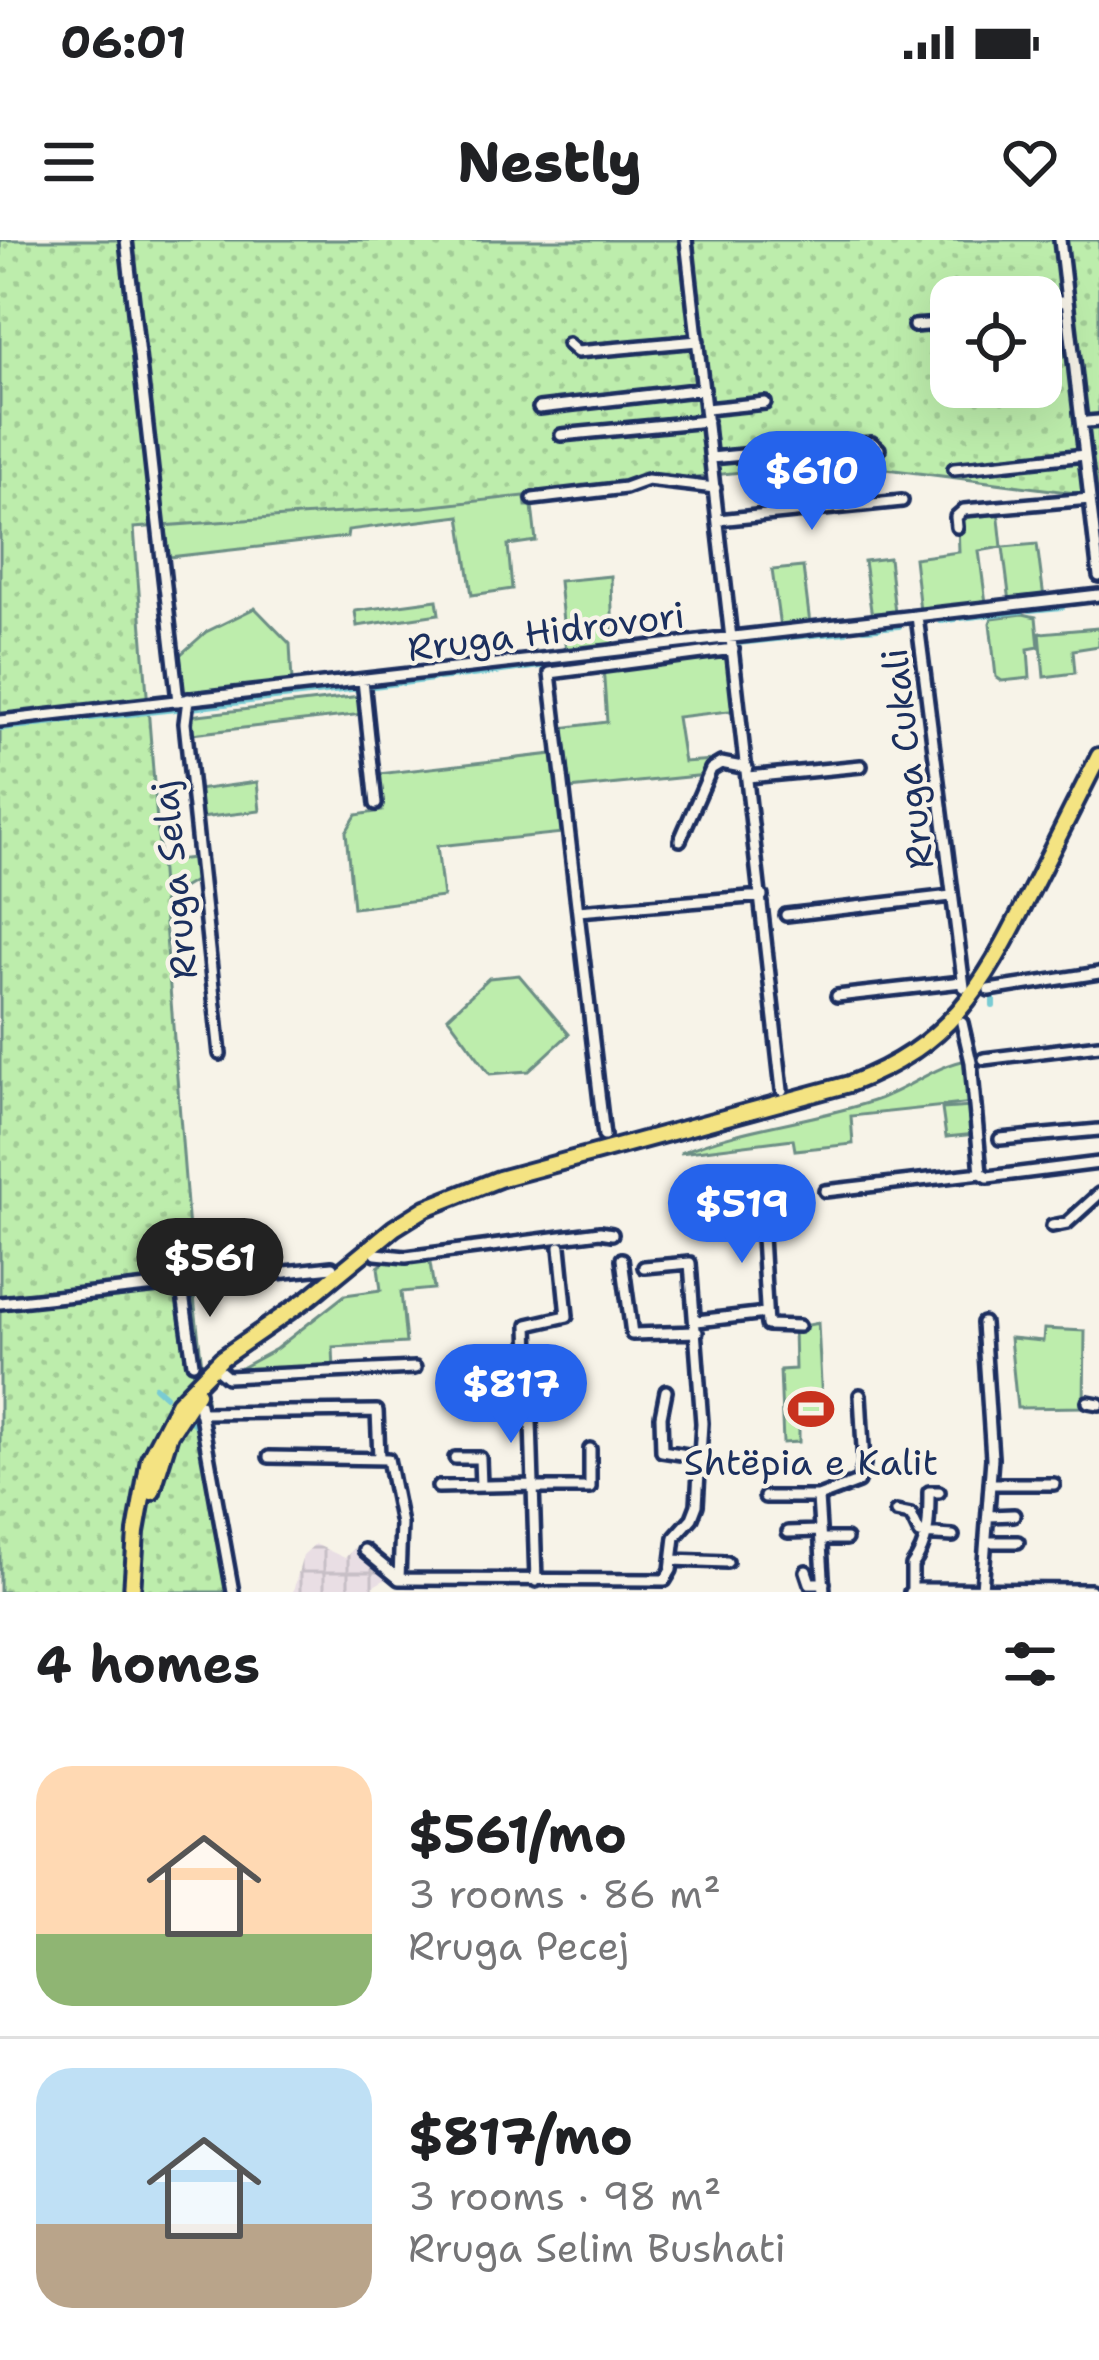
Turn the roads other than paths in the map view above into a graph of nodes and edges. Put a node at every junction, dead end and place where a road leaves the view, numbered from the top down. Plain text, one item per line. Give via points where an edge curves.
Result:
1 (126, 240) edge
2 (686, 240) edge
3 (1060, 240) edge
4 (1067, 301) junction
5 (1062, 302) edge
6 (930, 325) edge
7 (914, 326) dead end
8 (698, 341) junction
9 (568, 344) dead end
10 (704, 389) junction
11 (765, 403) dead end
12 (538, 408) dead end
13 (706, 415) junction
14 (561, 435) dead end
15 (879, 449) dead end
16 (1085, 455) junction
17 (711, 458) junction
18 (954, 469) dead end
19 (715, 488) junction
20 (533, 499) dead end
21 (1090, 499) junction
22 (902, 501) dead end
23 (718, 520) junction
24 (957, 527) dead end
25 (1099, 576) edge
26 (1099, 596) edge
27 (917, 616) junction
28 (733, 643) junction
29 (363, 680) junction
30 (183, 700) junction
31 (0, 721) edge
32 (1099, 756) edge
33 (861, 766) dead end
34 (748, 772) junction
35 (1099, 775) edge
36 (376, 804) dead end
37 (680, 840) dead end
38 (762, 896) junction
39 (951, 896) junction
40 (578, 911) junction
41 (786, 915) dead end
42 (1099, 973) edge
43 (989, 990) junction
44 (837, 996) dead end
45 (962, 1023) junction
46 (1099, 1045) edge
47 (220, 1054) dead end
48 (984, 1059) dead end
49 (782, 1090) dead end
50 (1099, 1130) edge
51 (604, 1136) dead end
52 (1000, 1139) dead end
53 (1099, 1163) edge
54 (981, 1173) junction
55 (824, 1192) dead end
56 (1099, 1194) edge
57 (761, 1218) dead end
58 (1052, 1226) dead end
59 (612, 1234) dead end
60 (560, 1247) dead end
61 (376, 1254) junction
62 (622, 1259) dead end
63 (332, 1267) dead end
64 (644, 1268) dead end
65 (182, 1281) junction
66 (0, 1303) edge
67 (766, 1313) junction
68 (983, 1322) dead end
69 (697, 1326) junction
70 (799, 1326) dead end
71 (193, 1364) dead end
72 (415, 1368) dead end
73 (220, 1371) junction
74 (666, 1391) dead end
75 (860, 1395) dead end
76 (194, 1397) junction
77 (200, 1413) junction
78 (590, 1449) dead end
79 (269, 1457) dead end
80 (379, 1457) junction
81 (700, 1457) junction
82 (455, 1458) dead end
83 (991, 1484) junction
84 (1054, 1484) dead end
85 (481, 1486) junction
86 (438, 1487) dead end
87 (533, 1487) junction
88 (939, 1492) dead end
89 (765, 1497) dead end
90 (818, 1497) junction
91 (896, 1512) dead end
92 (1014, 1515) dead end
93 (989, 1516) junction
94 (788, 1532) dead end
95 (821, 1535) junction
96 (928, 1535) junction
97 (953, 1536) dead end
98 (846, 1539) dead end
99 (987, 1542) junction
100 (1018, 1542) dead end
101 (364, 1550) dead end
102 (672, 1560) junction
103 (727, 1562) dead end
104 (806, 1571) dead end
105 (400, 1580) junction
106 (536, 1581) junction
107 (602, 1587) edge
108 (824, 1588) edge
109 (982, 1589) junction
110 (1091, 1589) edge
111 (910, 1591) edge
112 (136, 1592) edge
113 (233, 1592) edge

1 - 30 street, Rruga Selaj
2 - 8 street
3 - 4 street
4 - 5 street
4 - 16 street
6 - 7 street
8 - 9 street via 577,352
8 - 10 street
10 - 12 street
10 - 13 street
11 - 13 street
13 - 14 street
13 - 17 street
15 - 17 street via 872,443
16 - 18 street
16 - 21 street
17 - 19 street
19 - 20 street via 647,480
19 - 23 street
21 - 24 street via 964,510
21 - 25 street
22 - 23 street
23 - 28 street
26 - 27 street, Rruga Hidrovori
27 - 28 street, Rruga Hidrovori
27 - 39 street, Rruga Cukali
28 - 29 street, Rruga Hidrovori
28 - 34 street
28 - 40 street via 550,673
29 - 30 street, Rruga Hidrovori
29 - 36 street
30 - 31 street, Rruga Hidrovori
30 - 47 street, Rruga Selaj
32 - 112 highway via 981,986 909,1057 849,1084 464,1191 394,1228 210,1367 178,1402 149,1459
33 - 34 street
34 - 37 street via 711,769
34 - 38 street
35 - 43 highway
38 - 40 street
38 - 49 street
39 - 41 street, Rruga Cukali
39 - 44 street, Rruga Cukali via 963,985
40 - 51 street
42 - 43 street
43 - 45 highway
45 - 54 street
45 - 61 highway via 870,1087 487,1192 438,1212
46 - 48 street
50 - 52 street
53 - 54 street
54 - 55 street
56 - 58 street
57 - 67 street
59 - 61 street via 406,1258
60 - 87 street via 567,1316 528,1324
61 - 73 highway
62 - 69 street via 632,1334
63 - 65 street
64 - 69 street via 690,1263
65 - 66 street
65 - 71 street
67 - 69 street
67 - 70 street via 770,1326
68 - 83 street
69 - 81 street
72 - 73 street via 227,1377
73 - 76 highway
74 - 81 street via 662,1451
75 - 90 street via 862,1475 850,1488
76 - 77 street
76 - 112 highway via 153,1484
77 - 80 street via 376,1411
77 - 113 street
78 - 87 street via 590,1488
79 - 80 street
80 - 105 street via 391,1463
81 - 102 street via 696,1511 675,1537
82 - 85 street via 480,1458
83 - 84 street
83 - 93 street
85 - 86 street
85 - 87 street
87 - 106 street
88 - 96 street via 929,1492
89 - 90 street
90 - 95 street
91 - 96 street via 908,1513 917,1533
92 - 93 street
93 - 99 street
94 - 95 street
95 - 98 street
95 - 108 street
96 - 97 street
96 - 111 street
99 - 100 street
99 - 109 street
101 - 105 street
102 - 103 street
102 - 107 street via 665,1580
104 - 108 street
105 - 106 street
106 - 107 street
109 - 110 street
109 - 111 street

